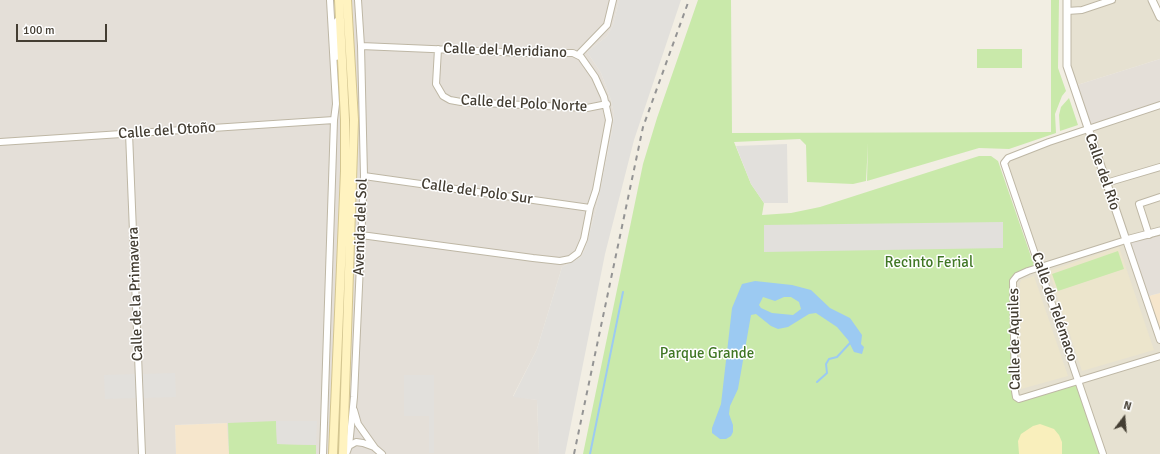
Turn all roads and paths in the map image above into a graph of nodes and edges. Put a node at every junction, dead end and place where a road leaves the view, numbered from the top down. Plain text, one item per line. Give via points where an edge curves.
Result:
1 (330, 0) edge
2 (342, 0) edge
3 (358, 0) edge
4 (614, 0) edge
5 (1067, 0) edge
6 (1112, 0) edge
7 (1156, 2) edge
8 (1067, 11) junction
9 (1160, 17) edge
10 (361, 46) junction
11 (438, 49) junction
12 (578, 55) junction
13 (336, 83) junction
14 (607, 104) junction
15 (1160, 105) edge
16 (334, 120) junction
17 (1088, 129) junction
18 (129, 133) junction
19 (0, 142) edge
20 (1160, 167) edge
21 (364, 176) junction
22 (1106, 183) junction
23 (1160, 197) edge
24 (590, 208) junction
25 (1160, 231) edge
26 (361, 235) junction
27 (1149, 235) junction
28 (1126, 240) junction
29 (1040, 267) junction
30 (1160, 340) edge
31 (1160, 356) edge
32 (1079, 382) junction
33 (353, 407) junction
34 (349, 446) junction
35 (375, 448) junction
36 (142, 454) edge
37 (323, 454) edge
38 (333, 454) edge
39 (344, 454) edge
40 (382, 454) edge
41 (1103, 454) edge

1 - 13 street, Avenida del Sol
2 - 13 street via 336,33
2 - 38 main road, Avenida del Sol via 345,171
2 - 39 main road, Avenida del Sol via 354,120
3 - 10 street, Avenida del Sol
4 - 12 street via 607,25
5 - 8 street, Calle del Río
6 - 8 street via 1082,10
7 - 9 street
8 - 17 street, Calle del Río via 1067,66
10 - 11 street, Calle del Meridiano
10 - 21 street, Avenida del Sol
11 - 12 street, Calle del Meridiano via 566,52
11 - 14 street, Calle del Polo Norte via 436,84 443,96 450,100 587,108
12 - 14 street, Calle del Meridiano via 594,77
13 - 16 street, Avenida del Sol
14 - 24 street, Calle del Meridiano via 609,126
15 - 17 street
16 - 18 street, Calle del Otoño
16 - 37 street, Avenida del Sol
17 - 22 street, Calle del Río
17 - 29 street, Calle de Telémaco via 1004,160
18 - 19 street, Calle del Otoño
18 - 36 street, Calle de la Primavera
20 - 22 street
21 - 24 street, Calle del Polo Sur
21 - 26 street, Avenida del Sol
22 - 28 street, Calle del Río
23 - 27 street via 1139,204
24 - 26 street, Calle del Meridiano via 581,247 575,257 566,260 533,258
25 - 27 street
26 - 33 street, Avenida del Sol
27 - 28 street
28 - 29 street
28 - 30 street, Calle del Río
29 - 32 street, Calle de Telémaco
29 - 32 street, Calle de Aquiles via 1017,276 1013,281 1016,397 1022,400
31 - 32 street
32 - 41 street, Calle de Telémaco
33 - 34 street, Avenida del Sol
33 - 35 street via 358,424
34 - 35 street via 356,442
34 - 39 street, Avenida del Sol
35 - 40 street

